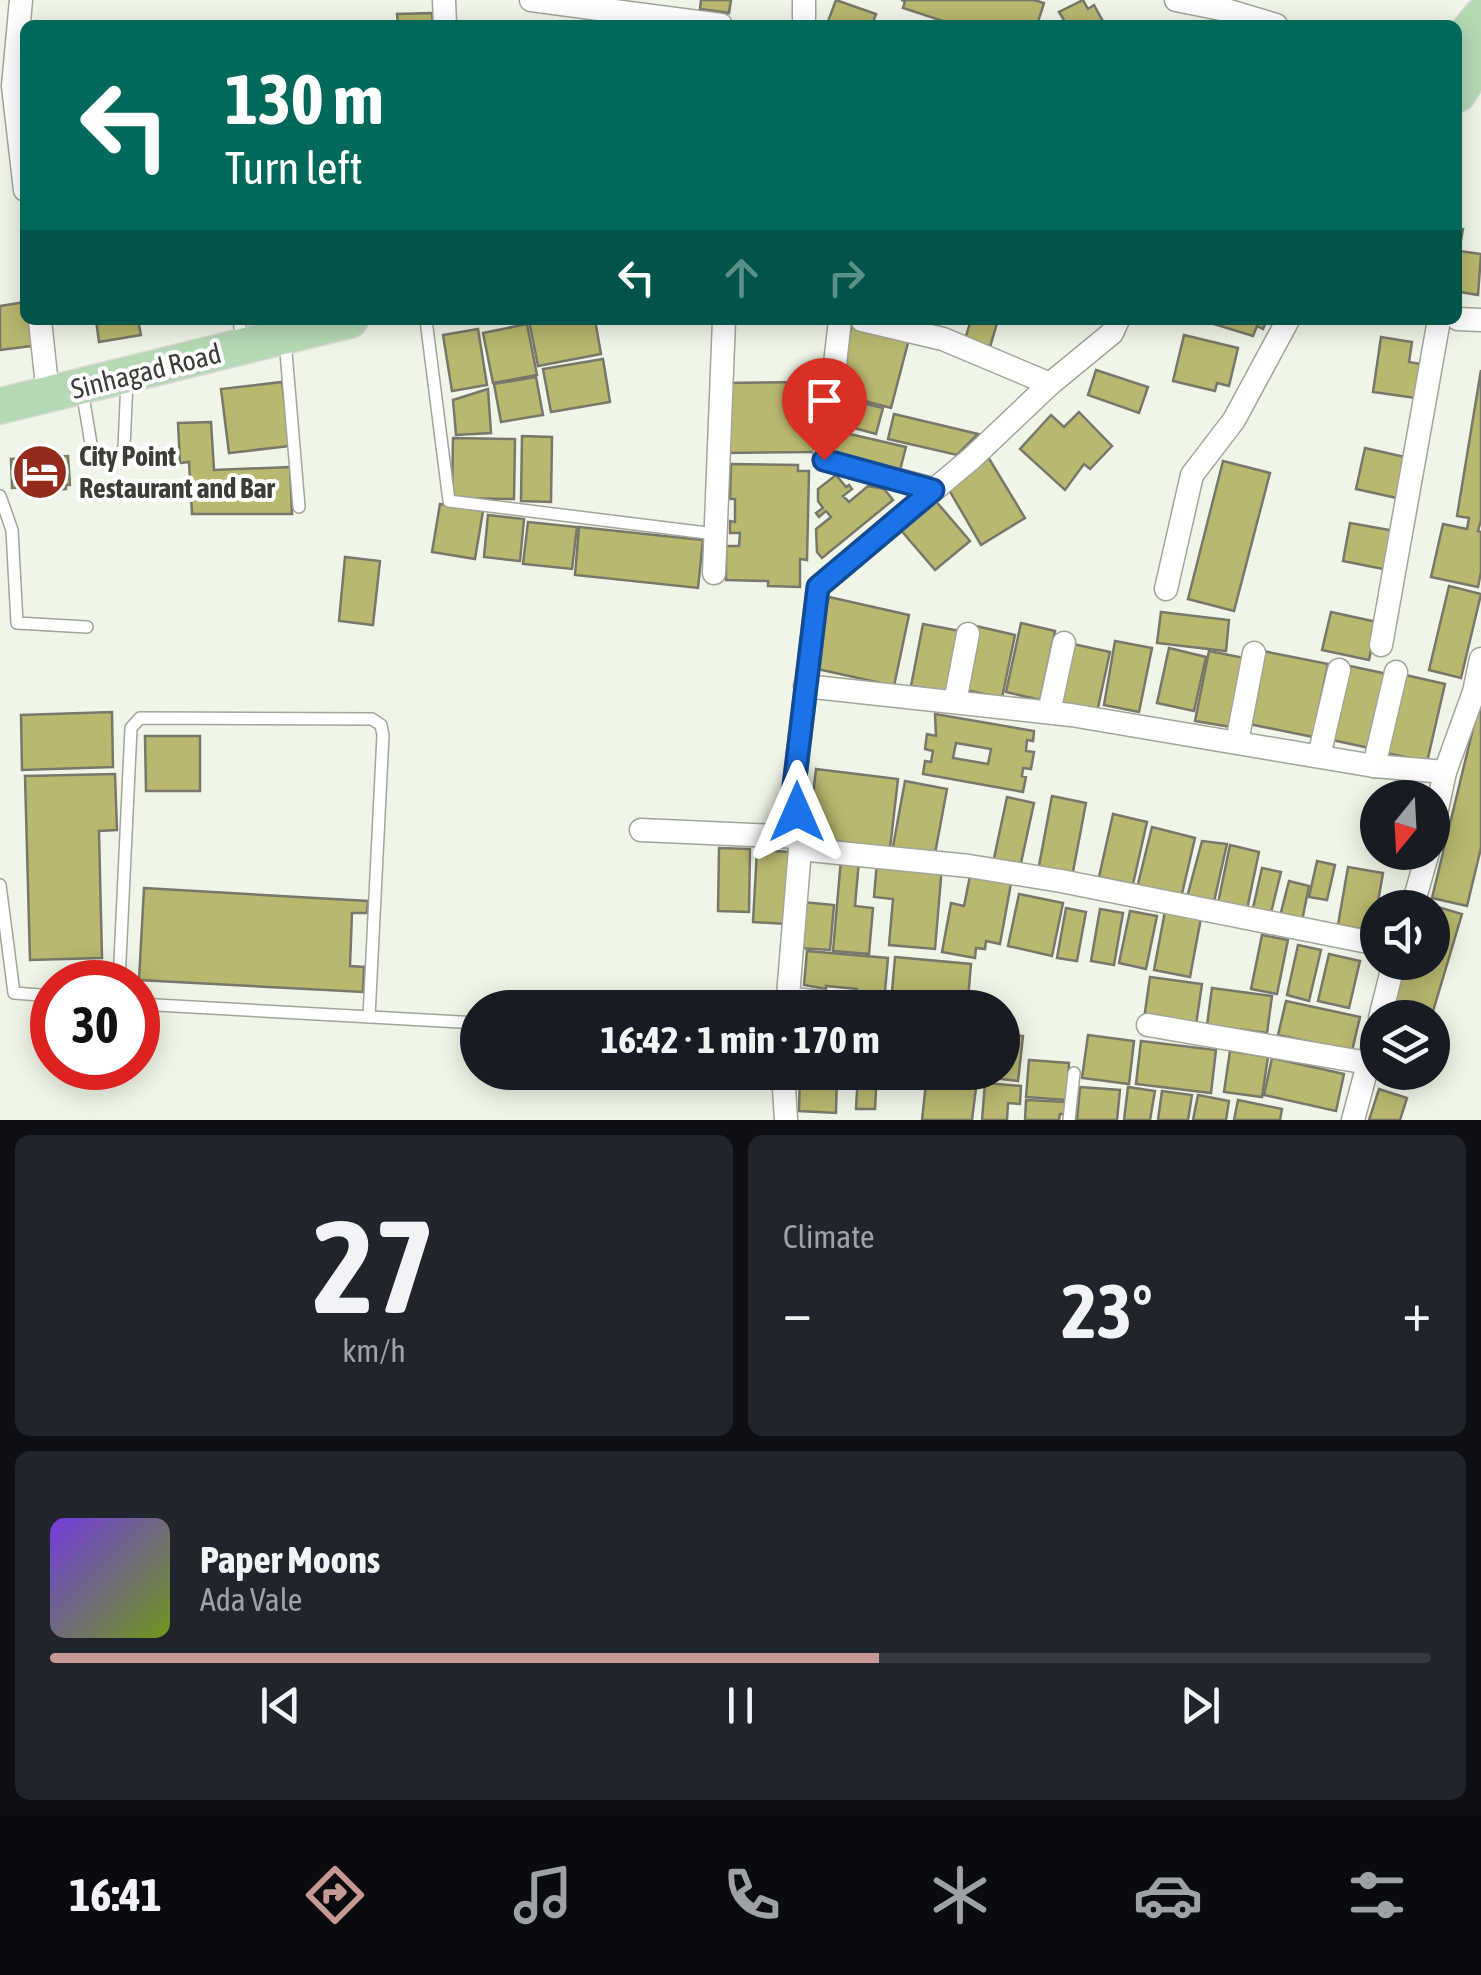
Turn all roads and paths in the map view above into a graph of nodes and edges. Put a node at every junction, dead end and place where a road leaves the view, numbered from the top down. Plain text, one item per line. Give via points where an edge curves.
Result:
1 (21, 0) edge
2 (531, 0) edge
3 (1176, 0) edge
4 (643, 7) edge
5 (1481, 16) edge
6 (699, 20) edge
7 (1259, 20) edge
8 (1471, 55) edge
9 (1462, 82) edge
10 (20, 147) edge
11 (42, 325) edge
12 (330, 325) edge
13 (427, 325) edge
14 (724, 325) edge
15 (839, 325) edge
16 (883, 325) edge
17 (1116, 325) edge
18 (1285, 325) edge
19 (1438, 325) edge
20 (241, 333) edge
21 (285, 336) junction
22 (127, 376) junction
23 (1050, 384) junction
24 (65, 391) junction
25 (0, 406) edge
26 (933, 490) junction
27 (0, 496) edge
28 (299, 507) dead end
29 (715, 534) junction
30 (714, 572) dead end
31 (1166, 589) dead end
32 (86, 627) dead end
33 (968, 634) dead end
34 (1064, 643) dead end
35 (1380, 644) dead end
36 (1254, 653) dead end
37 (1481, 659) edge
38 (1339, 670) dead end
39 (1396, 672) dead end
40 (806, 686) junction
41 (955, 702) junction
42 (1049, 712) junction
43 (1237, 742) junction
44 (1320, 756) junction
45 (1374, 766) junction
46 (1446, 772) junction
47 (1444, 780) edge
48 (641, 830) dead end
49 (800, 843) junction
50 (0, 886) edge
51 (1360, 940) edge
52 (120, 960) edge
53 (788, 990) edge
54 (30, 994) edge
55 (160, 1005) edge
56 (370, 1017) junction
57 (460, 1022) edge
58 (1148, 1025) dead end
59 (1360, 1062) edge
60 (1074, 1074) dead end
61 (784, 1090) edge
62 (1361, 1090) edge
63 (786, 1120) edge
64 (1069, 1120) edge
65 (1353, 1120) edge

1 - 10 street via 13,86
2 - 4 street
3 - 7 street
4 - 6 street
5 - 8 main road
8 - 9 main road
11 - 24 street
12 - 21 main road, Sinhagad Road
13 - 29 lane via 449,501
14 - 29 street
15 - 26 street via 824,460
16 - 23 street via 943,339
17 - 23 street
18 - 31 street via 1234,420 1192,475
19 - 35 street
20 - 21 main road, Sinhagad Road
20 - 22 main road, Sinhagad Road
21 - 28 lane
22 - 24 main road, Sinhagad Road
22 - 24 lane via 120,454 92,450
23 - 26 street
24 - 25 main road, Sinhagad Road
26 - 40 street via 818,587
27 - 32 lane via 12,530 18,624
29 - 30 street
33 - 41 street
34 - 42 street
36 - 43 street
37 - 46 street
38 - 44 street
39 - 45 street
40 - 41 street
40 - 49 street via 794,786
41 - 42 street
42 - 43 street
43 - 44 street
44 - 45 street
45 - 46 street
46 - 47 street
48 - 49 street
49 - 51 street via 1062,881
49 - 53 street
50 - 54 lane via 14,993
52 - 56 lane via 131,728 140,718 372,719 383,735
55 - 56 lane
56 - 57 lane
58 - 59 street
60 - 64 lane
61 - 63 street
62 - 65 street

